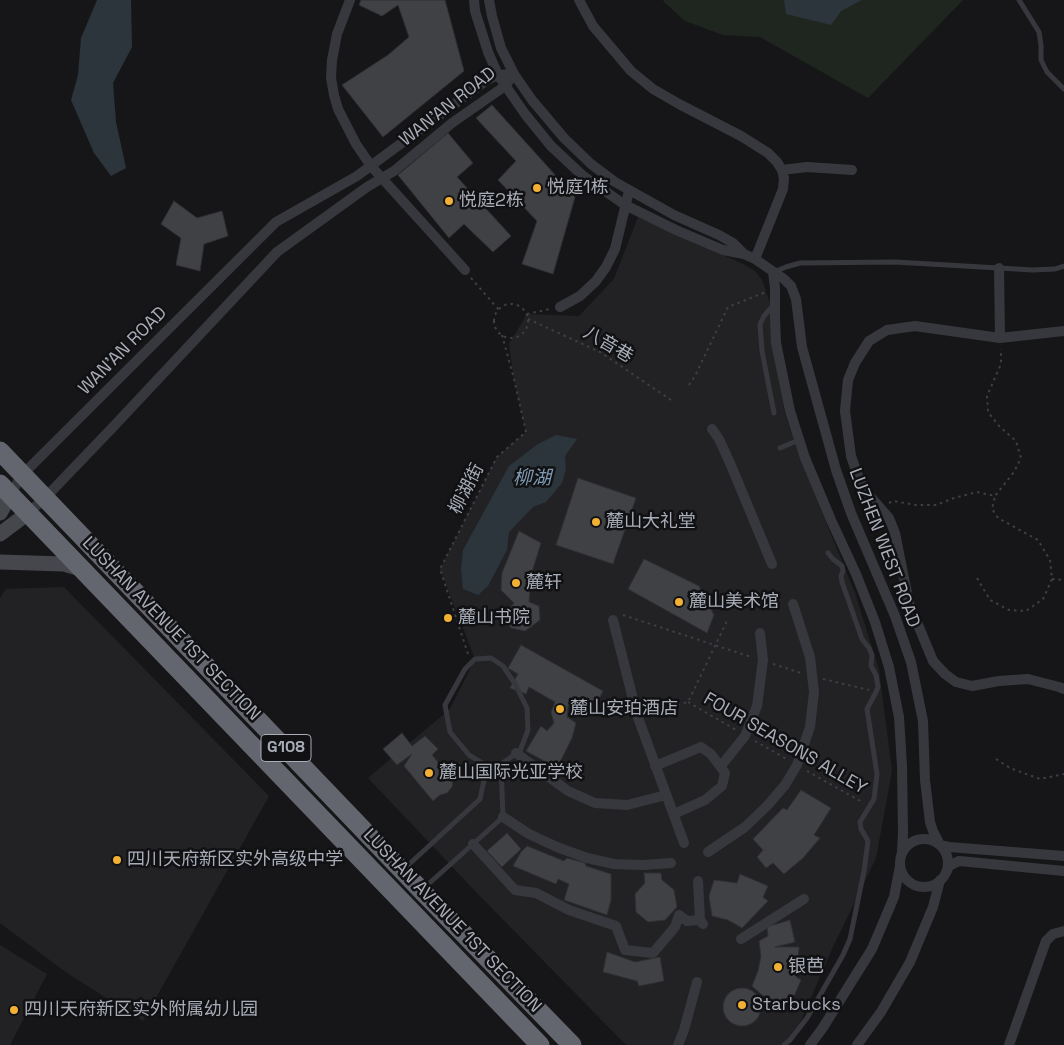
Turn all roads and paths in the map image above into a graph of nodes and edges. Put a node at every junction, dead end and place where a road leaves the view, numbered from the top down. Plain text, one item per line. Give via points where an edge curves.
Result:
1 (350, 0) edge
2 (474, 0) edge
3 (489, 0) edge
4 (579, 0) edge
5 (1019, 0) edge
6 (514, 74) junction
7 (498, 75) junction
8 (505, 86) junction
9 (1064, 89) edge
10 (371, 166) junction
11 (782, 170) junction
12 (852, 170) dead end
13 (382, 178) junction
14 (629, 191) junction
15 (626, 205) junction
16 (744, 254) junction
17 (755, 259) junction
18 (1064, 266) edge
19 (999, 268) junction
20 (465, 270) joint
21 (773, 272) junction
22 (775, 288) junction
23 (775, 305) junction
24 (560, 307) joint
25 (498, 310) junction
26 (526, 314) junction
27 (528, 319) junction
28 (1064, 331) edge
29 (502, 335) junction
30 (1000, 338) junction
31 (689, 385) dead end
32 (671, 400) dead end
33 (774, 413) dead end
34 (712, 429) dead end
35 (799, 440) junction
36 (780, 448) dead end
37 (0, 451) edge
38 (22, 475) junction
39 (5, 489) edge
40 (995, 496) junction
41 (45, 498) junction
42 (880, 508) junction
43 (0, 513) edge
44 (28, 513) junction
45 (0, 534) edge
46 (828, 553) dead end
47 (0, 562) edge
48 (772, 564) dead end
49 (81, 569) junction
50 (977, 578) dead end
51 (1052, 579) junction
52 (1064, 580) edge
53 (793, 604) dead end
54 (618, 618) joint
55 (728, 619) dead end
56 (760, 633) dead end
57 (715, 645) junction
58 (470, 660) dead end
59 (763, 660) junction
60 (812, 676) junction
61 (1064, 689) edge
62 (876, 692) junction
63 (688, 702) junction
64 (636, 715) junction
65 (746, 736) junction
66 (516, 753) junction
67 (996, 759) dead end
68 (797, 765) junction
69 (656, 766) junction
70 (721, 766) junction
71 (1064, 774) edge
72 (666, 795) junction
73 (870, 807) junction
74 (674, 814) junction
75 (503, 817) junction
76 (684, 843) dead end
77 (473, 844) junction
78 (940, 844) junction
79 (708, 852) dead end
80 (902, 852) junction
81 (1064, 856) edge
82 (671, 863) dead end
83 (900, 866) junction
84 (403, 871) junction
85 (1064, 871) edge
86 (943, 877) junction
87 (698, 881) dead end
88 (421, 890) junction
89 (804, 899) dead end
90 (1064, 931) edge
91 (742, 939) dead end
92 (697, 982) dead end
93 (540, 1045) edge
94 (572, 1045) edge
95 (678, 1045) edge
96 (784, 1045) edge
97 (810, 1045) edge
98 (857, 1045) edge
99 (1010, 1045) edge

1 - 10 street via 337,34 331,78 338,109
2 - 7 street via 488,52
3 - 6 street via 501,48
4 - 11 street via 593,26 631,71 679,104 768,153
5 - 9 lane via 1039,32 1041,60
6 - 7 street, WAN'AN ROAD
6 - 8 street, WAN'AN ROAD
6 - 14 street via 564,138 591,164
7 - 8 street
7 - 10 street, WAN'AN ROAD
8 - 13 street, WAN'AN ROAD
8 - 15 street via 551,146 582,175
10 - 13 street
10 - 38 street, WAN'AN ROAD via 276,222
11 - 12 street via 807,167
11 - 17 street via 783,189
13 - 20 street
13 - 41 street, WAN'AN ROAD via 277,252
14 - 15 street
14 - 16 street via 719,235
15 - 16 street via 702,242
15 - 24 street via 615,249 606,267 580,296
16 - 17 street, LUZHEN WEST ROAD
17 - 21 street, LUZHEN WEST ROAD
18 - 19 lane via 1033,270
19 - 21 lane via 895,262 800,263
19 - 30 street
20 - 25 path
21 - 22 street
21 - 78 street, LUZHEN WEST ROAD via 791,286 796,299 802,347 836,470 911,662 923,722 930,822
22 - 23 street
22 - 31 path via 728,307
23 - 33 lane via 760,324
23 - 35 street via 776,343
24 - 26 path
25 - 26 path via 513,304
25 - 29 path via 494,320
26 - 27 path
27 - 29 path via 523,334 513,338
27 - 32 path, 八音巷 via 600,352
28 - 30 street
29 - 58 path, 柳湖街 via 526,432 497,457 440,569
30 - 40 path via 1001,364 987,396 988,412 1016,441 1021,458
30 - 42 street via 915,326 888,330 869,341 848,380 845,411 851,456 859,479
34 - 48 street via 730,463
35 - 36 lane
35 - 80 street via 856,574 889,667 899,717
37 - 38 highway, LUSHAN AVENUE 1ST SECTION / G108
38 - 39 street, WAN'AN ROAD
38 - 41 highway, LUSHAN AVENUE 1ST SECTION / G108
39 - 43 street
39 - 44 highway, LUSHAN AVENUE 1ST SECTION / G108
40 - 42 path via 977,492 936,505 893,501
40 - 51 path via 992,509 998,518 1038,540 1050,560
41 - 44 street, WAN'AN ROAD
41 - 84 highway, LUSHAN AVENUE 1ST SECTION / G108
42 - 61 street via 889,518 895,533 909,603 933,662 945,674 956,682 972,686 1028,678
44 - 45 street
44 - 49 highway, LUSHAN AVENUE 1ST SECTION / G108
46 - 62 lane via 842,566 842,582 862,639 872,655 871,666 878,687
47 - 49 street via 64,564
49 - 93 highway, LUSHAN AVENUE 1ST SECTION / G108
50 - 51 path via 990,600 1009,610 1026,611 1043,599
51 - 52 path
53 - 60 street via 810,658
54 - 57 path
54 - 64 street
55 - 57 path
56 - 59 street
57 - 59 path
57 - 63 path
59 - 60 path
59 - 65 street via 757,706
60 - 62 path
60 - 68 street via 814,692 810,727
62 - 73 lane via 867,709 877,774
63 - 64 path
63 - 65 path, FOUR SEASONS ALLEY
64 - 69 street
65 - 68 path, FOUR SEASONS ALLEY
65 - 70 street
66 - 72 street via 568,791 595,803 627,806
66 - 75 lane via 501,764
66 - 84 lane via 520,751 528,730 527,708 502,666 491,658 475,659 465,669 445,705 450,732 469,755 487,766 480,800
67 - 71 path via 1040,779
68 - 73 path, FOUR SEASONS ALLEY
68 - 79 street via 785,785 745,828
69 - 70 street via 700,748 711,754
69 - 72 street
70 - 74 street via 725,773 722,786 705,800
72 - 74 street
73 - 96 lane via 860,822 868,841 850,939 806,1018
74 - 76 street
75 - 77 lane
75 - 82 street via 530,834 587,858 614,864
77 - 87 street via 515,890 536,893 569,910 616,926 625,950 653,953 675,927 679,916 701,923
77 - 88 lane
78 - 80 street via 926,838 918,839
78 - 81 street via 955,848
78 - 86 street via 948,858
80 - 83 street
83 - 86 street via 905,878 922,887 935,884
83 - 97 street via 894,897 872,949
84 - 88 highway, LUSHAN AVENUE 1ST SECTION / G108
85 - 86 street via 959,861 949,866
86 - 98 street via 910,962
88 - 94 highway, LUSHAN AVENUE 1ST SECTION / G108
89 - 91 street
90 - 99 street via 1053,934 1046,942
92 - 95 street

